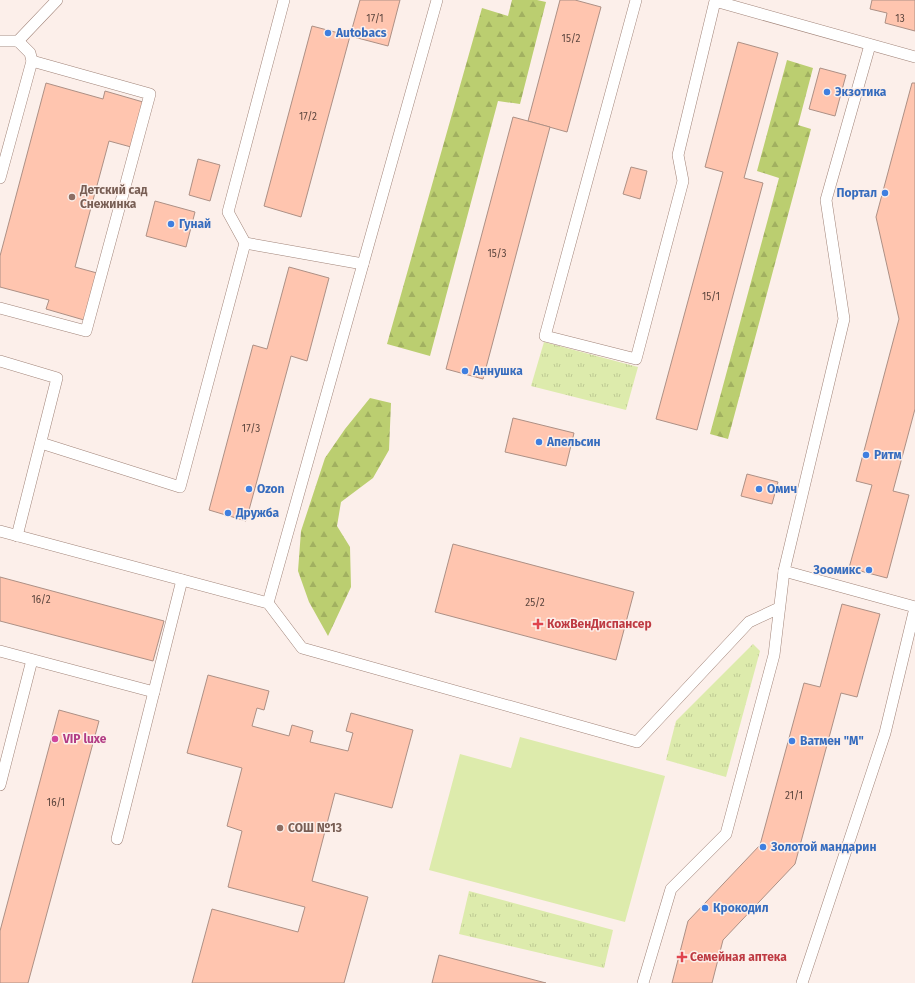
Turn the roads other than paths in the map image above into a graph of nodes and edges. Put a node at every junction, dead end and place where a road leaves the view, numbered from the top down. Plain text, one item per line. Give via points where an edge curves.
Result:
1 (57, 0) edge
2 (284, 0) edge
3 (437, 0) edge
4 (636, 0) edge
5 (713, 1) edge
6 (18, 40) junction
7 (0, 41) edge
8 (870, 45) junction
9 (915, 57) edge
10 (32, 61) junction
11 (0, 178) edge
12 (244, 243) junction
13 (363, 264) junction
14 (0, 308) edge
15 (0, 361) edge
16 (40, 443) junction
17 (0, 531) edge
18 (17, 536) junction
19 (784, 572) junction
20 (182, 580) junction
21 (268, 603) junction
22 (915, 607) edge
23 (778, 608) junction
24 (0, 651) edge
25 (32, 660) junction
26 (154, 692) junction
27 (0, 785) edge
28 (116, 839) dead end
29 (642, 983) edge
30 (802, 983) edge

1 - 6 lane
2 - 12 lane via 228,212
3 - 13 lane
4 - 5 lane via 545,336 636,359 683,180 678,154
5 - 8 lane
6 - 7 lane
6 - 10 lane via 30,53
8 - 9 lane
8 - 19 lane via 826,200 844,319
10 - 11 lane
10 - 14 lane via 150,94 86,331
12 - 13 lane
12 - 16 lane via 180,487
13 - 21 lane
15 - 16 lane via 58,378
16 - 18 lane
17 - 18 lane
18 - 20 lane
19 - 22 lane
19 - 23 lane
20 - 21 lane
20 - 26 lane
21 - 23 lane via 302,648 637,742 749,622
22 - 30 lane via 885,733
23 - 29 lane via 774,655 726,834 671,889
24 - 25 lane
25 - 26 lane
25 - 27 lane
26 - 28 lane

